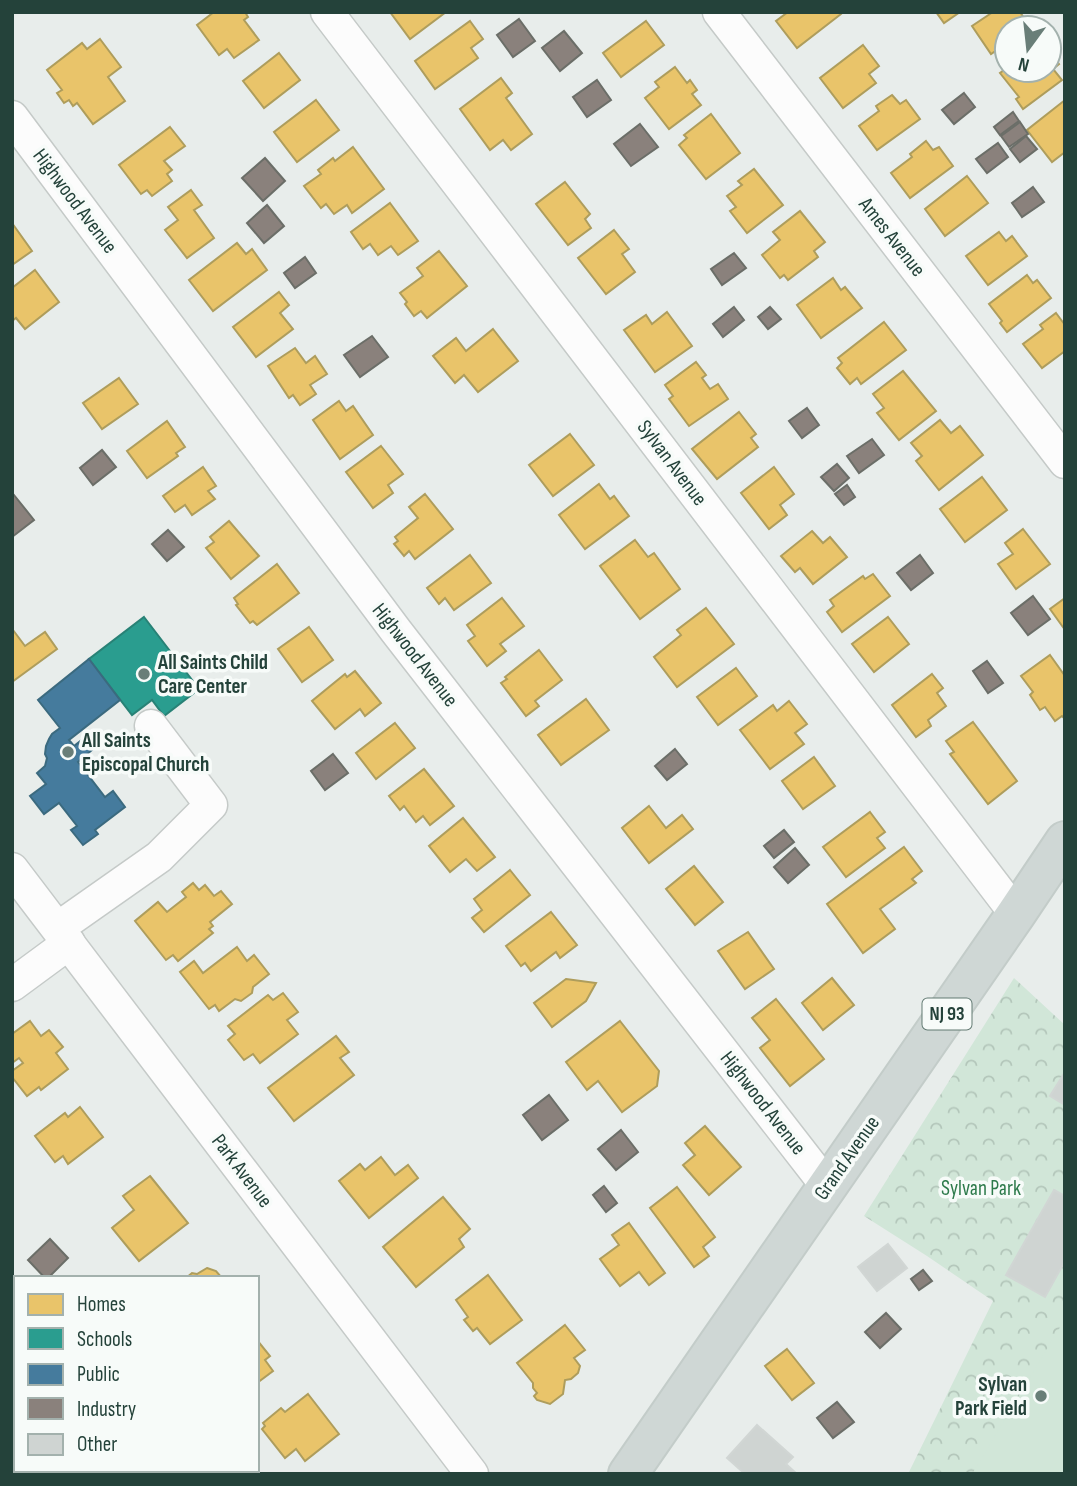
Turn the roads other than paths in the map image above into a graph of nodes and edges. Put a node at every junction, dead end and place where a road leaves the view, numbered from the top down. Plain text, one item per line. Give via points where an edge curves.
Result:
1 (327, 12) edge
2 (719, 12) edge
3 (12, 117) edge
4 (1065, 462) edge
5 (151, 726) dead end
6 (1065, 841) edge
7 (12, 869) edge
8 (1016, 914) junction
9 (63, 936) junction
10 (12, 985) edge
11 (827, 1186) junction
12 (472, 1474) edge
13 (628, 1474) edge

1 - 8 street, Sylvan Avenue
2 - 4 street, Ames Avenue
3 - 11 street, Highwood Avenue via 396,631
5 - 9 street via 211,805 159,857
6 - 8 main road, Grand Avenue / NJ 93
7 - 9 street, Park Avenue
8 - 11 main road, Grand Avenue / NJ 93
9 - 10 street
9 - 12 street, Park Avenue
11 - 13 main road, Grand Avenue / NJ 93

